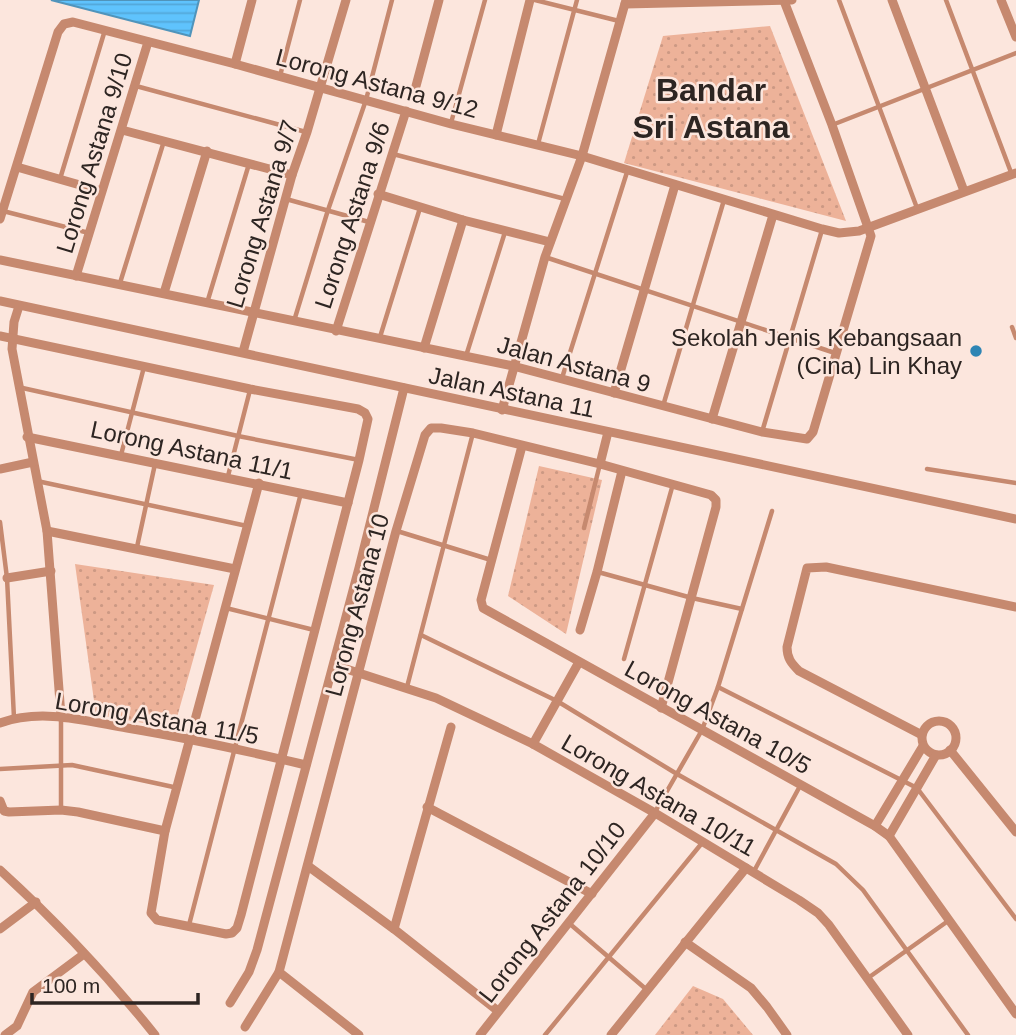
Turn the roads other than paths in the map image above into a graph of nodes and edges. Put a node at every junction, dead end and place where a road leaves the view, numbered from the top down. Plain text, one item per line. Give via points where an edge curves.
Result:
1 (252, 0) edge
2 (300, 0) edge
3 (345, 0) edge
4 (392, 0) edge
5 (439, 0) edge
6 (485, 0) edge
7 (532, 0) edge
8 (577, 0) edge
9 (792, 0) edge
10 (839, 0) edge
11 (892, 0) edge
12 (946, 0) edge
13 (1001, 0) edge
14 (784, 1) edge
15 (626, 2) edge
16 (574, 10) junction
17 (619, 21) junction
18 (105, 30) junction
19 (1016, 37) edge
20 (148, 42) junction
21 (1016, 53) edge
22 (235, 64) junction
23 (972, 69) junction
24 (280, 76) junction
25 (135, 85) junction
26 (416, 86) dead end
27 (320, 88) junction
28 (926, 88) junction
29 (366, 100) junction
30 (878, 107) junction
31 (406, 111) junction
32 (451, 124) junction
33 (832, 125) junction
34 (122, 130) junction
35 (307, 132) junction
36 (496, 135) junction
37 (165, 141) junction
38 (537, 145) junction
39 (207, 151) junction
40 (392, 154) junction
41 (582, 156) junction
42 (249, 163) junction
43 (17, 167) junction
44 (628, 169) junction
45 (1014, 174) edge
46 (292, 175) junction
47 (60, 179) junction
48 (675, 185) junction
49 (101, 191) junction
50 (964, 191) junction
51 (378, 194) junction
52 (286, 199) junction
53 (565, 199) junction
54 (724, 199) junction
55 (420, 208) junction
56 (917, 208) junction
57 (328, 210) junction
58 (1, 215) edge
59 (773, 215) junction
60 (463, 220) junction
61 (370, 222) junction
62 (869, 227) junction
63 (822, 229) junction
64 (505, 231) junction
65 (89, 233) junction
66 (550, 242) junction
67 (545, 257) junction
68 (0, 260) edge
69 (594, 273) junction
70 (76, 276) junction
71 (120, 286) junction
72 (643, 289) junction
73 (164, 293) junction
74 (0, 301) edge
75 (207, 304) junction
76 (694, 305) junction
77 (19, 306) junction
78 (252, 314) junction
79 (294, 322) junction
80 (741, 322) junction
81 (1012, 327) dead end
82 (336, 331) junction
83 (0, 336) edge
84 (1016, 338) edge
85 (12, 339) junction
86 (379, 339) junction
87 (790, 340) junction
88 (424, 348) junction
89 (243, 352) junction
90 (836, 354) junction
91 (466, 356) junction
92 (513, 366) junction
93 (145, 367) junction
94 (562, 379) junction
95 (18, 387) junction
96 (404, 388) junction
97 (250, 389) junction
98 (614, 393) junction
99 (662, 407) junction
100 (502, 410) junction
101 (132, 413) junction
102 (712, 419) junction
103 (608, 432) junction
104 (762, 432) junction
105 (473, 433) junction
106 (239, 436) junction
107 (27, 437) junction
108 (523, 446) junction
109 (121, 455) junction
110 (359, 460) junction
111 (33, 462) junction
112 (155, 462) junction
113 (600, 464) junction
114 (0, 469) edge
115 (927, 469) dead end
116 (622, 471) junction
117 (228, 476) junction
118 (36, 481) junction
119 (259, 483) junction
120 (673, 483) junction
121 (1016, 483) edge
122 (302, 492) junction
123 (348, 503) junction
124 (146, 505) junction
125 (772, 511) dead end
126 (1016, 519) edge
127 (0, 522) edge
128 (247, 526) junction
129 (584, 528) dead end
130 (47, 531) junction
131 (396, 531) junction
132 (443, 545) junction
133 (136, 548) junction
134 (491, 560) junction
135 (235, 569) junction
136 (51, 571) junction
137 (597, 572) junction
138 (7, 578) junction
139 (644, 585) junction
140 (692, 598) junction
141 (1016, 607) edge
142 (226, 608) junction
143 (742, 609) junction
144 (269, 618) junction
145 (580, 630) dead end
146 (314, 631) junction
147 (421, 635) junction
148 (624, 659) dead end
149 (579, 662) junction
150 (334, 666) junction
151 (358, 673) junction
152 (718, 687) junction
153 (407, 688) junction
154 (557, 701) junction
155 (662, 708) junction
156 (61, 716) junction
157 (15, 719) junction
158 (0, 723) edge
159 (451, 727) dead end
160 (702, 730) junction
161 (922, 735) junction
162 (190, 739) junction
163 (533, 744) junction
164 (923, 746) junction
165 (235, 749) junction
166 (950, 750) junction
167 (936, 755) junction
168 (282, 759) junction
169 (61, 764) junction
170 (306, 765) junction
171 (0, 769) edge
172 (677, 774) junction
173 (904, 779) junction
174 (801, 785) junction
175 (178, 788) junction
176 (917, 788) junction
177 (0, 801) edge
178 (427, 807) junction
179 (61, 810) junction
180 (655, 813) junction
181 (876, 826) junction
182 (165, 831) junction
183 (778, 831) junction
184 (1016, 832) edge
185 (889, 836) junction
186 (702, 842) junction
187 (308, 866) junction
188 (0, 870) edge
189 (750, 871) junction
190 (592, 894) junction
191 (36, 902) junction
192 (1016, 919) edge
193 (948, 921) junction
194 (569, 923) junction
195 (189, 926) junction
196 (0, 929) edge
197 (394, 929) junction
198 (685, 943) junction
199 (905, 951) junction
200 (84, 954) junction
201 (607, 958) junction
202 (279, 972) junction
203 (867, 978) junction
204 (646, 990) junction
205 (230, 1003) dead end
206 (498, 1011) junction
207 (1016, 1014) edge
208 (244, 1027) dead end
209 (5, 1035) edge
210 (155, 1035) edge
211 (359, 1035) edge
212 (480, 1035) edge
213 (545, 1035) edge
214 (611, 1035) edge
215 (786, 1035) edge
216 (908, 1035) edge
217 (968, 1035) edge

1 - 22 street
2 - 24 lane
3 - 27 street, Lorong Astana 9/7
4 - 29 lane
5 - 26 street
6 - 32 lane
7 - 16 lane
7 - 36 street
8 - 16 lane
9 - 14 street
10 - 30 lane
11 - 28 street
12 - 23 lane
13 - 19 street
14 - 15 street
14 - 33 street
15 - 17 street
16 - 17 lane
16 - 38 lane
17 - 41 street
18 - 20 street, Lorong Astana 9/12
18 - 43 street, Lorong Astana 9/12 via 73,22 58,32
18 - 47 lane
20 - 22 street, Lorong Astana 9/12
20 - 25 street, Lorong Astana 9/10
21 - 23 lane
22 - 24 street, Lorong Astana 9/12
23 - 28 lane
23 - 45 lane
24 - 27 street, Lorong Astana 9/12
25 - 34 street, Lorong Astana 9/10
25 - 35 lane
27 - 29 street, Lorong Astana 9/12
27 - 35 street, Lorong Astana 9/7
28 - 30 lane
28 - 50 street
29 - 31 street, Lorong Astana 9/12
29 - 57 lane
30 - 33 lane
30 - 56 lane
31 - 32 street, Lorong Astana 9/12
31 - 40 street, Lorong Astana 9/6
32 - 36 street, Lorong Astana 9/12
33 - 62 street
34 - 37 street
34 - 49 street, Lorong Astana 9/10
35 - 46 street, Lorong Astana 9/7
36 - 38 street, Lorong Astana 9/12
37 - 39 street
37 - 71 lane
38 - 41 street, Lorong Astana 9/12
39 - 42 street
39 - 73 street
40 - 51 street, Lorong Astana 9/6
40 - 53 lane
41 - 44 street, Lorong Astana 9/12
41 - 53 street
42 - 46 street
42 - 75 lane
43 - 47 street
43 - 58 street, Lorong Astana 9/12
44 - 48 street, Lorong Astana 9/12
44 - 69 lane
45 - 50 street
46 - 52 street, Lorong Astana 9/7
47 - 49 street
48 - 54 street, Lorong Astana 9/12
48 - 72 street
49 - 65 street, Lorong Astana 9/10
50 - 56 street
51 - 55 street
51 - 61 street, Lorong Astana 9/6
52 - 57 lane
52 - 78 street, Lorong Astana 9/7
53 - 66 street
54 - 59 street, Lorong Astana 9/12
54 - 76 lane
55 - 60 street
55 - 86 lane
56 - 62 street
57 - 61 lane
57 - 79 lane
58 - 65 lane
59 - 63 street, Lorong Astana 9/12
59 - 80 street
60 - 64 street
60 - 88 street
61 - 82 street, Lorong Astana 9/6
62 - 63 street, Lorong Astana 9/12 via 849,233
62 - 90 street, Jalan Astana 9 via 870,243
63 - 87 lane
64 - 66 street
64 - 91 lane
65 - 70 street, Lorong Astana 9/10
66 - 67 street
67 - 69 lane
67 - 92 street
68 - 70 street, Jalan Astana 9
69 - 72 lane
69 - 94 lane
70 - 71 street, Jalan Astana 9
71 - 73 street, Jalan Astana 9
72 - 76 lane
72 - 98 street
73 - 75 street, Jalan Astana 9
74 - 77 street, Jalan Astana 11
75 - 78 street, Jalan Astana 9
76 - 80 lane
76 - 99 lane
77 - 85 street
77 - 89 street, Jalan Astana 11
78 - 79 street, Jalan Astana 9
78 - 89 street, Lorong Astana 9/7
79 - 82 street, Jalan Astana 9
80 - 87 lane
80 - 102 street
81 - 84 lane
82 - 86 street, Jalan Astana 9
83 - 85 street
85 - 93 street
85 - 95 street
86 - 88 street, Jalan Astana 9
87 - 90 lane
87 - 104 lane
88 - 91 street, Jalan Astana 9
89 - 96 street, Jalan Astana 11
90 - 104 street, Jalan Astana 9 via 807,439
91 - 92 street, Jalan Astana 9
92 - 94 street, Jalan Astana 9
92 - 100 street
93 - 97 street
93 - 101 lane
94 - 98 street, Jalan Astana 9
95 - 101 lane
95 - 107 street
96 - 100 street, Jalan Astana 11
96 - 150 street
97 - 106 lane
97 - 110 street via 365,413 368,425
98 - 99 street, Jalan Astana 9
99 - 102 street, Jalan Astana 9
100 - 103 street, Jalan Astana 11
101 - 106 lane
101 - 109 lane
102 - 104 street, Jalan Astana 9
103 - 113 street
103 - 126 street, Jalan Astana 11
105 - 108 street, Lorong Astana 10
105 - 131 street, Lorong Astana 10 via 431,428 425,435
105 - 132 lane
106 - 110 lane
106 - 117 lane
107 - 109 street, Lorong Astana 11/1
107 - 111 street
108 - 113 street, Lorong Astana 10
108 - 134 street, Lorong Astana 10/5
109 - 112 street, Lorong Astana 11/1
110 - 123 street
111 - 114 street
111 - 118 street
112 - 117 street, Lorong Astana 11/1
112 - 124 lane
113 - 116 street, Lorong Astana 10
113 - 129 lane
115 - 121 lane
116 - 120 street, Lorong Astana 10
116 - 137 street
117 - 119 street, Lorong Astana 11/1
118 - 124 lane
118 - 130 street
119 - 122 street, Lorong Astana 11/1
119 - 128 street
120 - 139 lane
120 - 140 street, Lorong Astana 10 via 716,500
122 - 123 street, Lorong Astana 11/1
122 - 144 lane
123 - 146 street
124 - 128 lane
124 - 133 lane
125 - 143 lane
127 - 138 lane
128 - 135 street
130 - 133 street
130 - 136 street
131 - 132 lane
131 - 151 street, Lorong Astana 10
132 - 134 lane
132 - 147 lane
133 - 135 street
134 - 149 street, Lorong Astana 10/5 via 483,608
135 - 142 street
136 - 138 street
136 - 156 street
137 - 139 lane
137 - 145 street
138 - 157 lane
139 - 140 lane
139 - 148 lane
140 - 143 lane
140 - 155 street
141 - 161 street via 826,567 807,568 787,647 791,663
142 - 144 lane
142 - 162 street
143 - 152 lane
144 - 146 lane
144 - 165 lane
146 - 168 street
147 - 153 lane
147 - 154 lane
149 - 154 street
149 - 155 street, Lorong Astana 10/5
150 - 151 street, Lorong Astana 10/11
150 - 170 street
151 - 153 street, Lorong Astana 10/11
151 - 187 street, Lorong Astana 10
152 - 160 lane
152 - 173 lane
153 - 163 street, Lorong Astana 10/11
154 - 163 street
154 - 172 lane
155 - 160 street, Lorong Astana 10/5
156 - 157 street, Lorong Astana 11/5
156 - 162 street, Lorong Astana 11/5
156 - 169 lane
157 - 158 street, Lorong Astana 11/5
159 - 178 street
160 - 172 lane
160 - 174 street, Lorong Astana 10/5
161 - 164 street
161 - 166 street via 931,723 946,723 955,736
162 - 165 street, Lorong Astana 11/5
162 - 175 street
163 - 180 street, Lorong Astana 10/11
164 - 167 street
164 - 173 street
165 - 168 street, Lorong Astana 11/5
165 - 195 lane
166 - 167 street
166 - 184 street
167 - 176 street
168 - 170 street, Lorong Astana 11/5
168 - 195 street via 237,928 226,934
169 - 171 lane
169 - 175 lane
169 - 179 lane
170 - 205 street via 257,950
172 - 180 lane
172 - 183 lane
173 - 176 lane
173 - 181 street
174 - 181 street, Lorong Astana 10/5
174 - 183 lane
175 - 182 street
176 - 185 street
176 - 192 lane
177 - 179 street via 4,811 15,813
178 - 190 street
178 - 197 street
179 - 182 street
180 - 186 street, Lorong Astana 10/11
180 - 190 street, Lorong Astana 10/10
181 - 185 street, Lorong Astana 10/5
182 - 195 street via 151,913 157,920
183 - 189 lane
183 - 199 lane via 851,877
185 - 193 street, Lorong Astana 10/5
186 - 189 street, Lorong Astana 10/11
186 - 201 lane
187 - 197 street
187 - 202 street, Lorong Astana 10
188 - 191 street
189 - 198 street
189 - 203 street, Lorong Astana 10/11 via 817,913
190 - 194 street, Lorong Astana 10/10
191 - 196 street
191 - 200 street
193 - 199 lane
193 - 207 street, Lorong Astana 10/5
194 - 201 lane
194 - 206 street, Lorong Astana 10/10
197 - 206 street
198 - 204 street
198 - 215 street via 751,988
199 - 203 lane
199 - 217 lane
200 - 209 street via 33,992 16,1026
200 - 210 street
201 - 204 lane
201 - 213 lane
202 - 208 street, Lorong Astana 10
202 - 211 street
203 - 216 street, Lorong Astana 10/11
204 - 214 street
206 - 212 street, Lorong Astana 10/10

